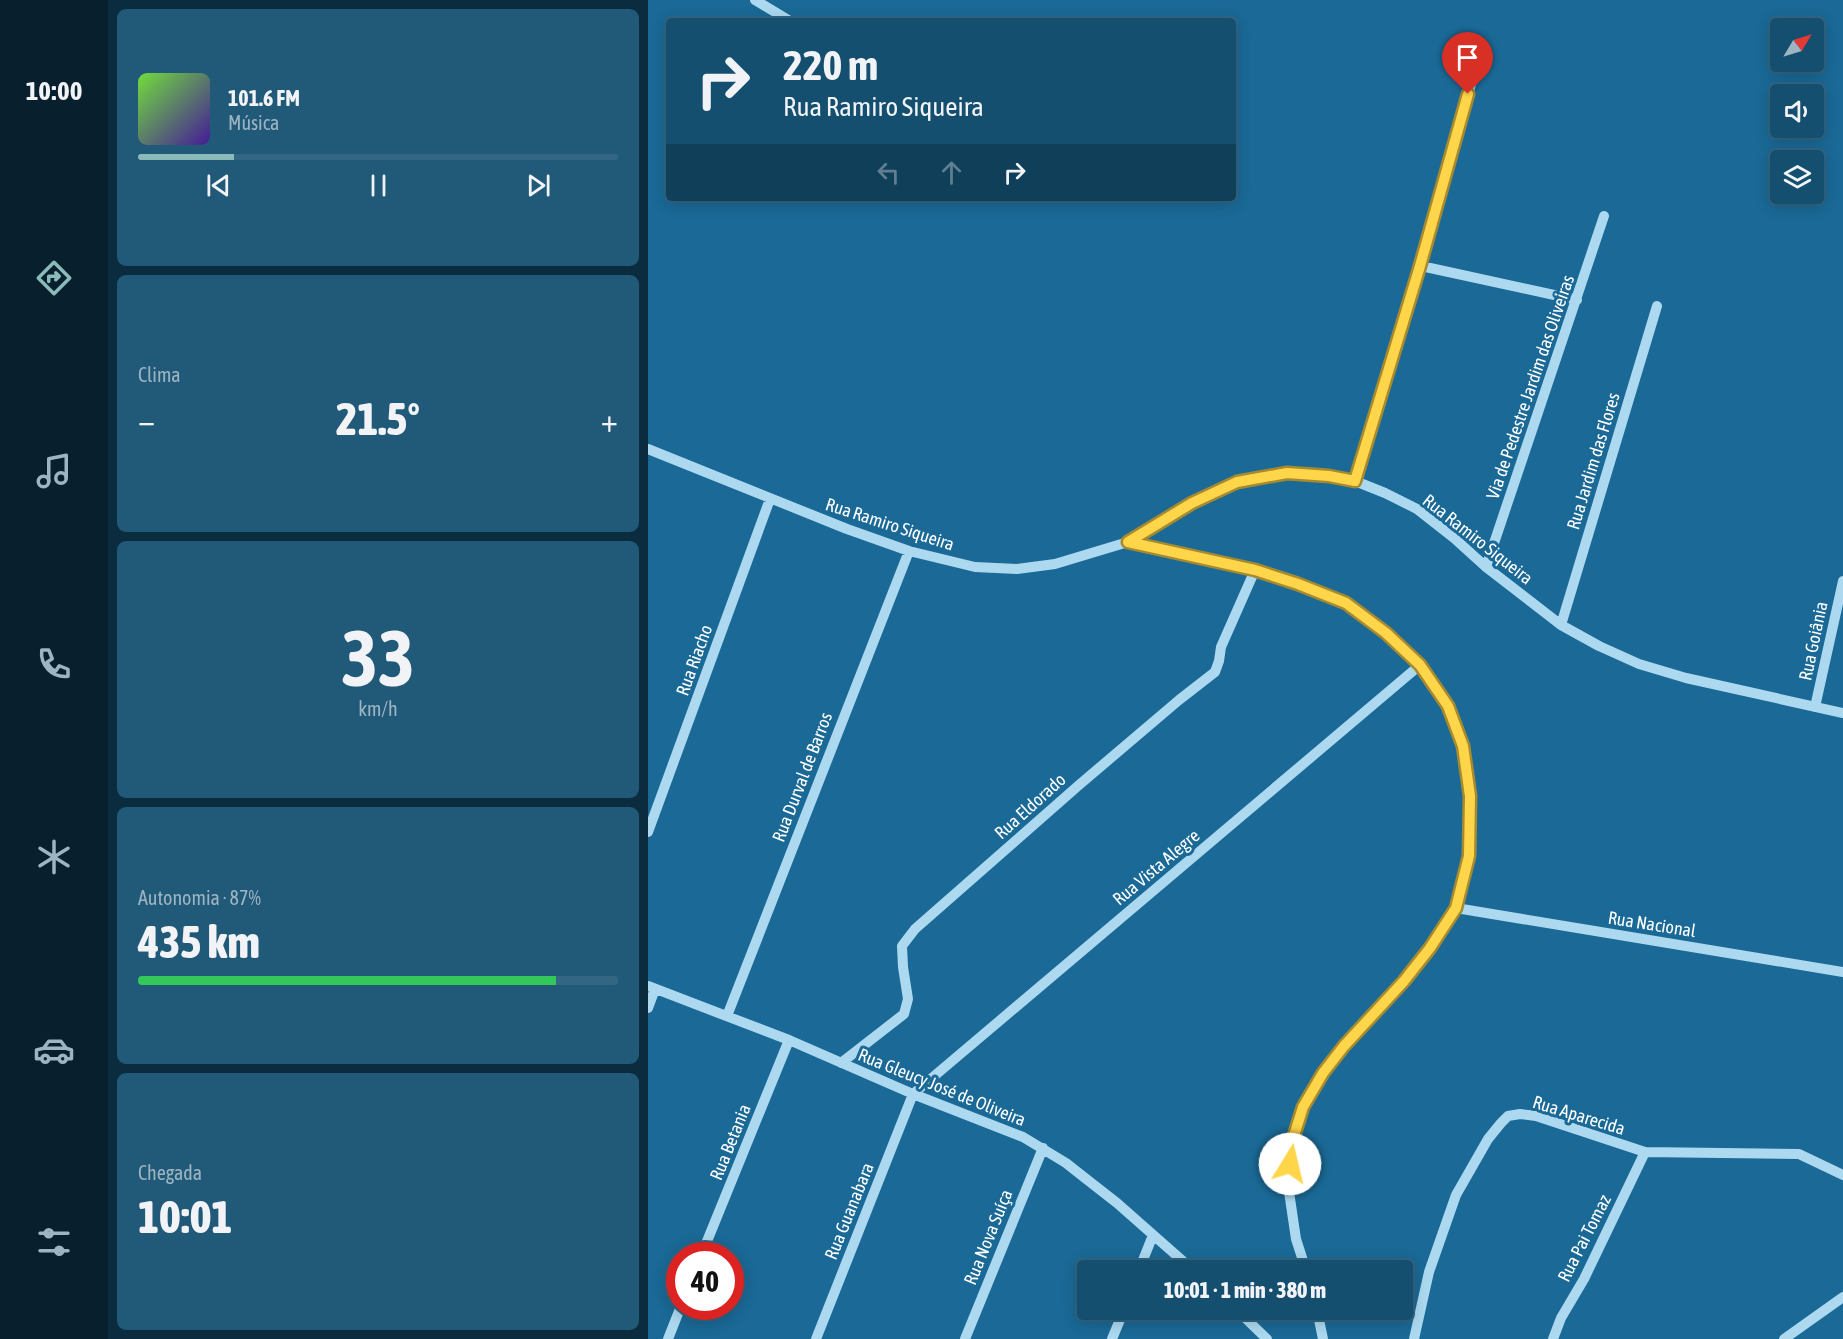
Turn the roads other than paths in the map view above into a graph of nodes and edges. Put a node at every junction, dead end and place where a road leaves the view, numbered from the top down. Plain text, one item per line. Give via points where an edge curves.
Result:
1 (755, 0) edge
2 (785, 18) edge
3 (1474, 73) dead end
4 (1604, 216) dead end
5 (1420, 266) junction
6 (1576, 300) junction
7 (1657, 306) dead end
8 (648, 449) edge
9 (1355, 481) junction
10 (770, 499) junction
11 (1128, 542) junction
12 (909, 551) junction
13 (1486, 567) junction
14 (1255, 570) junction
15 (1843, 581) edge
16 (1561, 625) junction
17 (1420, 665) junction
18 (1815, 707) junction
19 (1843, 713) edge
20 (648, 832) edge
21 (1456, 908) junction
22 (1843, 972) edge
23 (652, 987) edge
24 (648, 1008) edge
25 (727, 1016) junction
26 (789, 1040) junction
27 (841, 1064) junction
28 (913, 1094) junction
29 (1043, 1148) junction
30 (1646, 1152) junction
31 (1843, 1176) edge
32 (1153, 1235) junction
33 (707, 1242) edge
34 (1143, 1260) edge
35 (1182, 1260) edge
36 (1303, 1260) edge
37 (1843, 1298) edge
38 (675, 1320) edge
39 (1120, 1320) edge
40 (1247, 1320) edge
41 (1319, 1320) edge
42 (668, 1339) edge
43 (816, 1339) edge
44 (965, 1339) edge
45 (1112, 1339) edge
46 (1267, 1339) edge
47 (1323, 1339) edge
48 (1414, 1339) edge
49 (1553, 1339) edge
50 (1784, 1339) edge

1 - 2 street
3 - 5 street
4 - 6 street, Via de Pedestre Jardim das Oliveiras
5 - 6 street
5 - 9 street
6 - 13 street, Via de Pedestre Jardim das Oliveiras
7 - 16 street, Rua Jardim das Flores
8 - 10 street, Rua Ramiro Siqueira
9 - 11 street, Rua Ramiro Siqueira via 1287,473 1237,482 1192,503
9 - 13 street, Rua Ramiro Siqueira via 1417,509
10 - 12 street, Rua Ramiro Siqueira
10 - 20 street, Rua Riacho
11 - 12 street, Rua Ramiro Siqueira via 1055,564 1017,569 975,567
11 - 14 street
12 - 25 street, Rua Durval de Barros
13 - 16 street, Rua Ramiro Siqueira
14 - 17 street via 1346,603
14 - 27 street, Rua Eldorado via 1221,647 1215,672 915,928 902,946 908,999 904,1014
15 - 18 street, Rua Goiânia
16 - 18 street, Rua Ramiro Siqueira via 1639,664
17 - 21 street via 1448,706 1466,766 1469,856
17 - 28 street, Rua Vista Alegre
18 - 19 street, Rua Ramiro Siqueira
21 - 22 street, Rua Nacional
21 - 36 street via 1404,981 1323,1073 1303,1107 1292,1142 1288,1185
23 - 24 street
23 - 25 street, Rua Gleucy José de Oliveira
25 - 26 street, Rua Gleucy José de Oliveira
26 - 27 street, Rua Gleucy José de Oliveira
26 - 33 street, Rua Betania
27 - 28 street, Rua Gleucy José de Oliveira
28 - 29 street, Rua Gleucy José de Oliveira
28 - 43 street, Rua Guanabara
29 - 32 street, Rua Gleucy José de Oliveira via 1118,1203
29 - 44 street, Rua Nova Suíça
30 - 31 street, Rua Aparecida via 1799,1154
30 - 48 street, Rua Aparecida via 1536,1116 1508,1116 1488,1139 1456,1194 1429,1272
30 - 49 street, Rua Pai Tomaz
32 - 34 street
32 - 35 street, Rua Gleucy José de Oliveira
37 - 50 street
38 - 42 street
39 - 45 street
40 - 46 street
41 - 47 street

